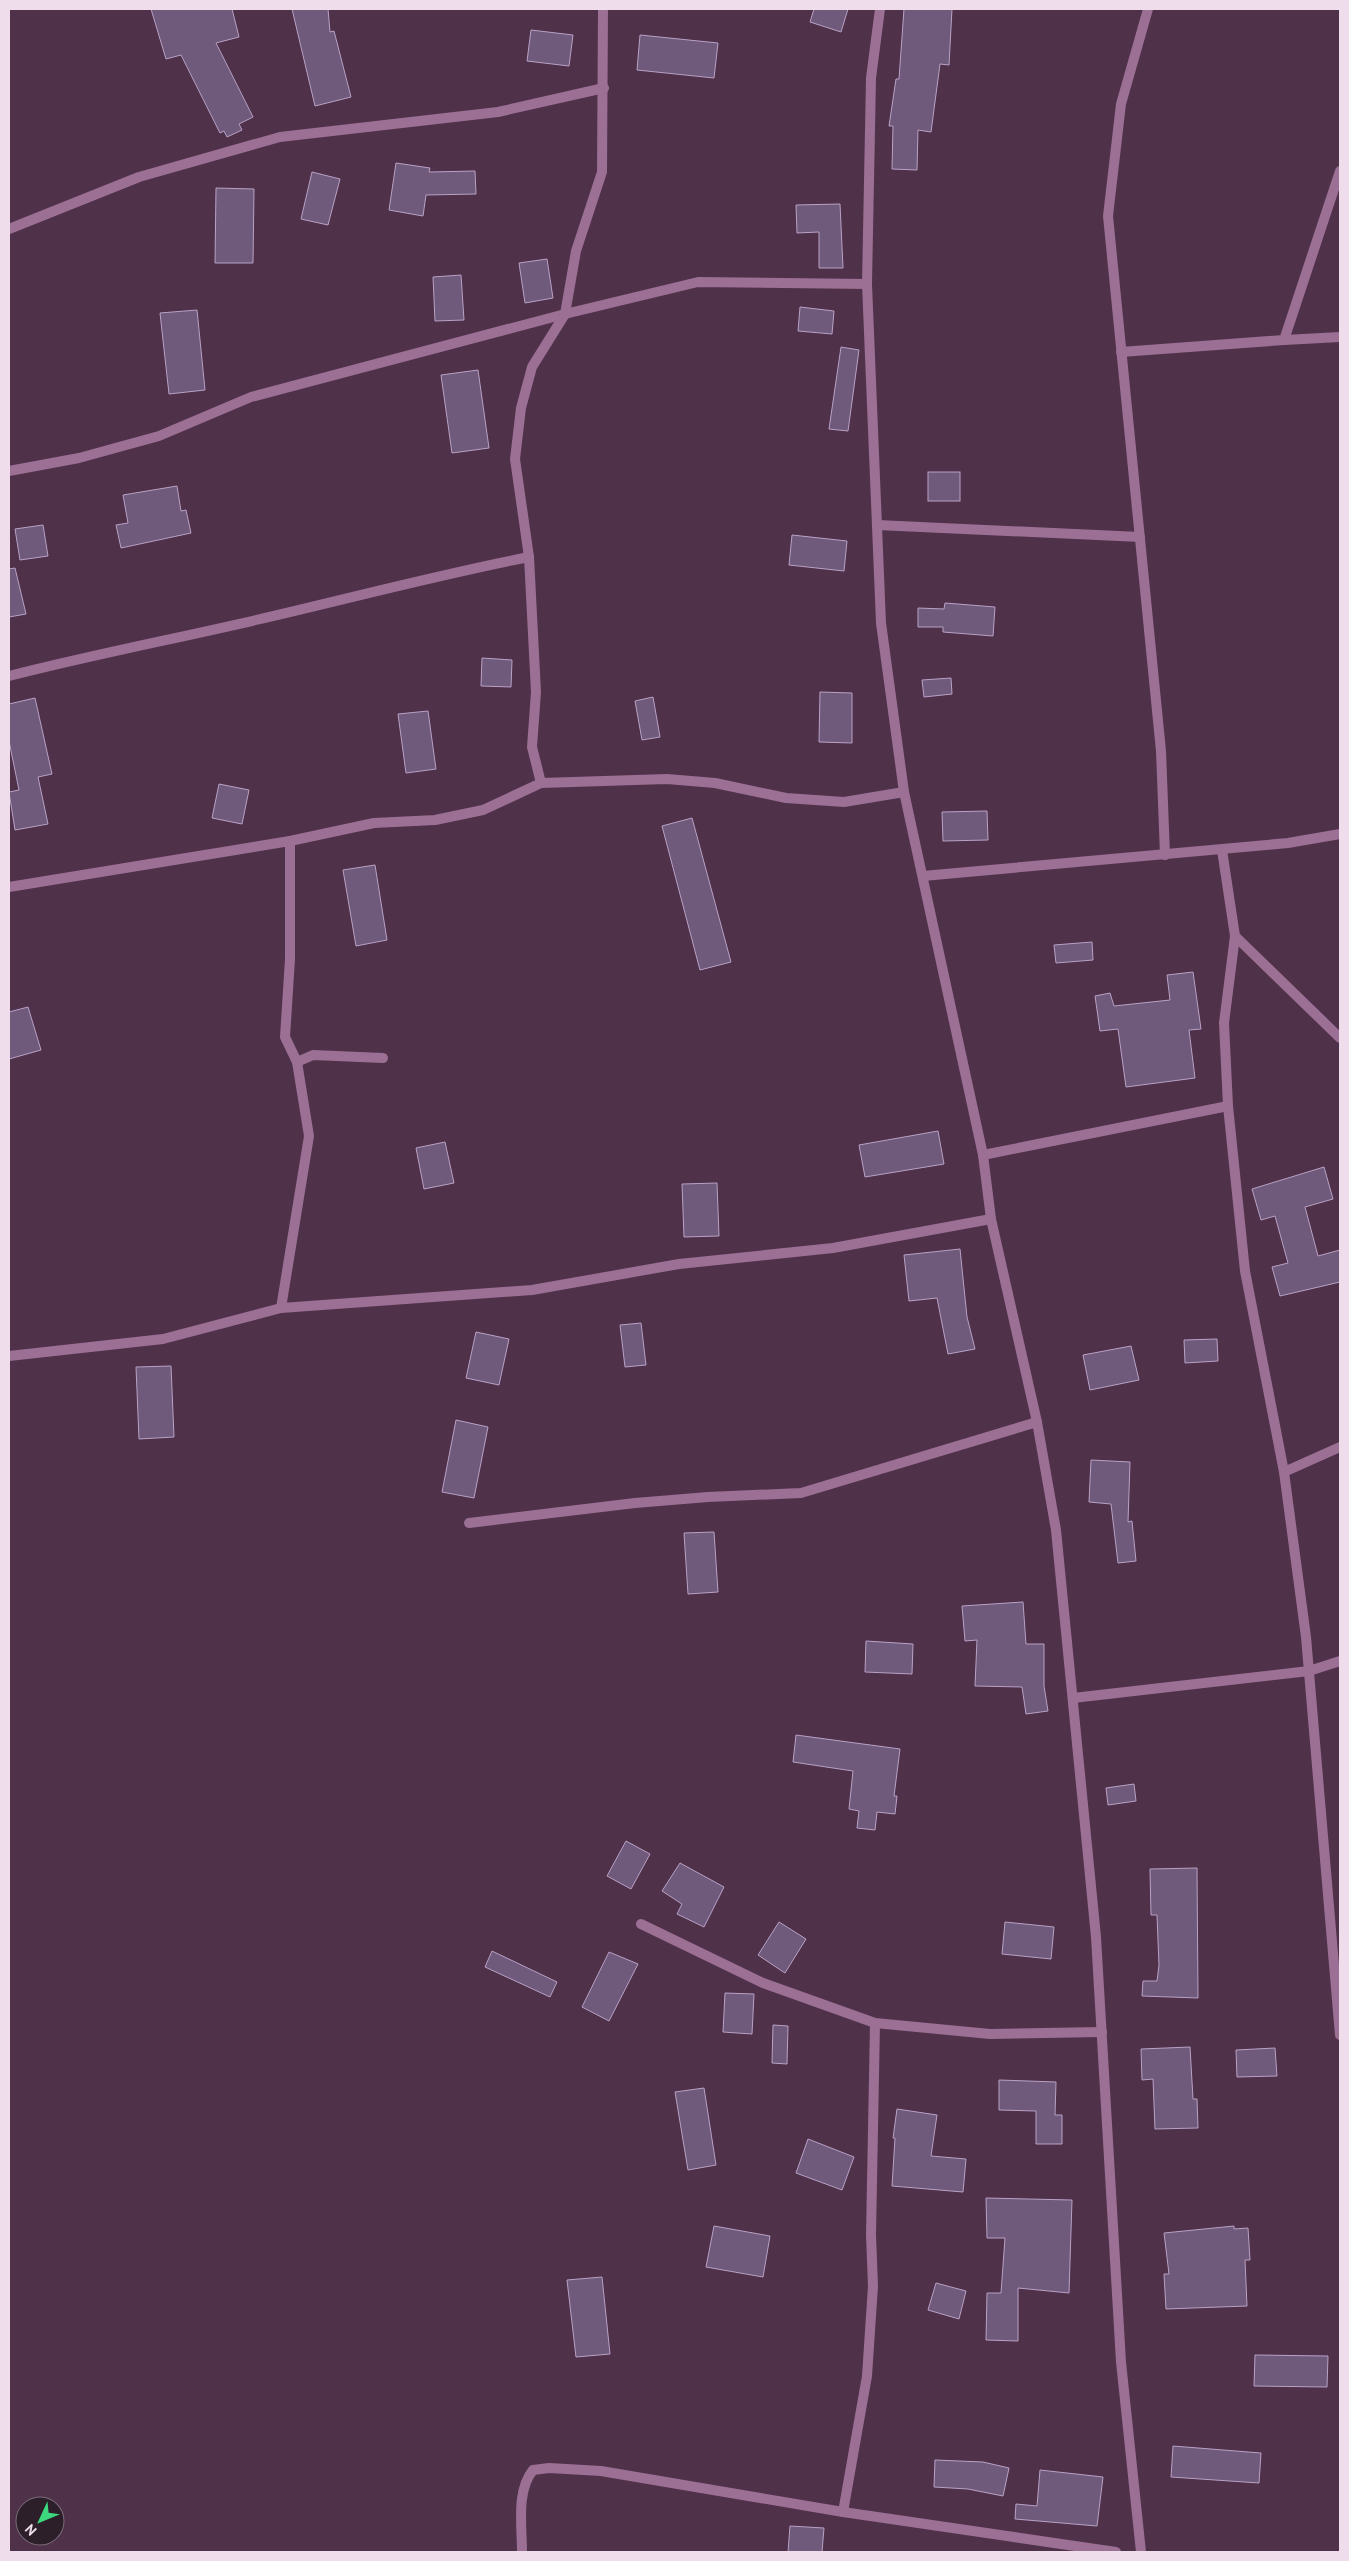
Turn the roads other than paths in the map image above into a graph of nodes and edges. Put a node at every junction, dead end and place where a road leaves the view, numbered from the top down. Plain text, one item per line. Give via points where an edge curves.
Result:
1 (603, 9) edge
2 (880, 9) edge
3 (1148, 9) edge
4 (604, 88) junction
5 (1340, 171) edge
6 (9, 229) edge
7 (867, 284) junction
8 (565, 314) junction
9 (1340, 337) edge
10 (1284, 340) junction
11 (1121, 352) junction
12 (9, 471) edge
13 (878, 525) junction
14 (1140, 537) junction
15 (529, 556) junction
16 (9, 676) edge
17 (540, 783) junction
18 (904, 792) junction
19 (1340, 834) edge
20 (290, 841) junction
21 (1222, 850) junction
22 (1165, 855) junction
23 (923, 876) junction
24 (9, 887) edge
25 (1235, 936) junction
26 (1340, 1038) edge
27 (383, 1058) dead end
28 (297, 1062) junction
29 (1228, 1106) junction
30 (983, 1155) junction
31 (991, 1218) junction
32 (281, 1308) junction
33 (9, 1356) edge
34 (1037, 1422) junction
35 (1340, 1447) edge
36 (1284, 1472) junction
37 (469, 1523) dead end
38 (1340, 1661) edge
39 (1309, 1671) junction
40 (1072, 1698) junction
41 (641, 1924) dead end
42 (875, 2023) junction
43 (1102, 2032) junction
44 (1340, 2035) edge
45 (844, 2512) junction
46 (522, 2552) edge
47 (1116, 2552) edge
48 (1141, 2552) edge

1 - 4 street
2 - 7 street via 871,78
3 - 11 street via 1121,104 1108,216
4 - 6 street via 498,112 280,137 139,177
4 - 8 street via 602,172 576,251
5 - 10 street
7 - 8 street via 698,282
7 - 13 street
8 - 12 street via 251,398 159,436 79,458
8 - 15 street via 532,367 521,408 515,459
9 - 10 street
10 - 11 street
11 - 14 street
13 - 14 street
13 - 18 street via 881,623
14 - 22 street via 1161,751
15 - 16 street via 427,577 256,620 83,656
15 - 17 street via 536,692 532,747
17 - 18 street via 667,779 715,783 786,798 844,802
17 - 20 street via 484,810 436,820 374,824
18 - 23 street
19 - 21 street
20 - 24 street
20 - 28 street via 286,1038
21 - 22 street
21 - 25 street
22 - 23 street
23 - 30 street
25 - 26 street
25 - 29 street via 1224,1023
27 - 28 street via 313,1055
28 - 32 street via 309,1136
29 - 30 street
29 - 36 street via 1245,1271
30 - 31 street
31 - 32 street via 833,1248 679,1264 532,1290
31 - 34 street
32 - 33 street via 163,1339
34 - 37 street via 801,1493 635,1503
34 - 40 street via 1056,1530
35 - 36 street
36 - 39 street
38 - 39 street
39 - 40 street
39 - 44 street
40 - 43 street via 1096,1936
41 - 42 street via 763,1983
42 - 43 street via 990,2034
42 - 45 street via 872,2286 867,2376
43 - 48 street via 1121,2362
45 - 46 street via 601,2470 549,2468 533,2470 526,2479
45 - 47 street

